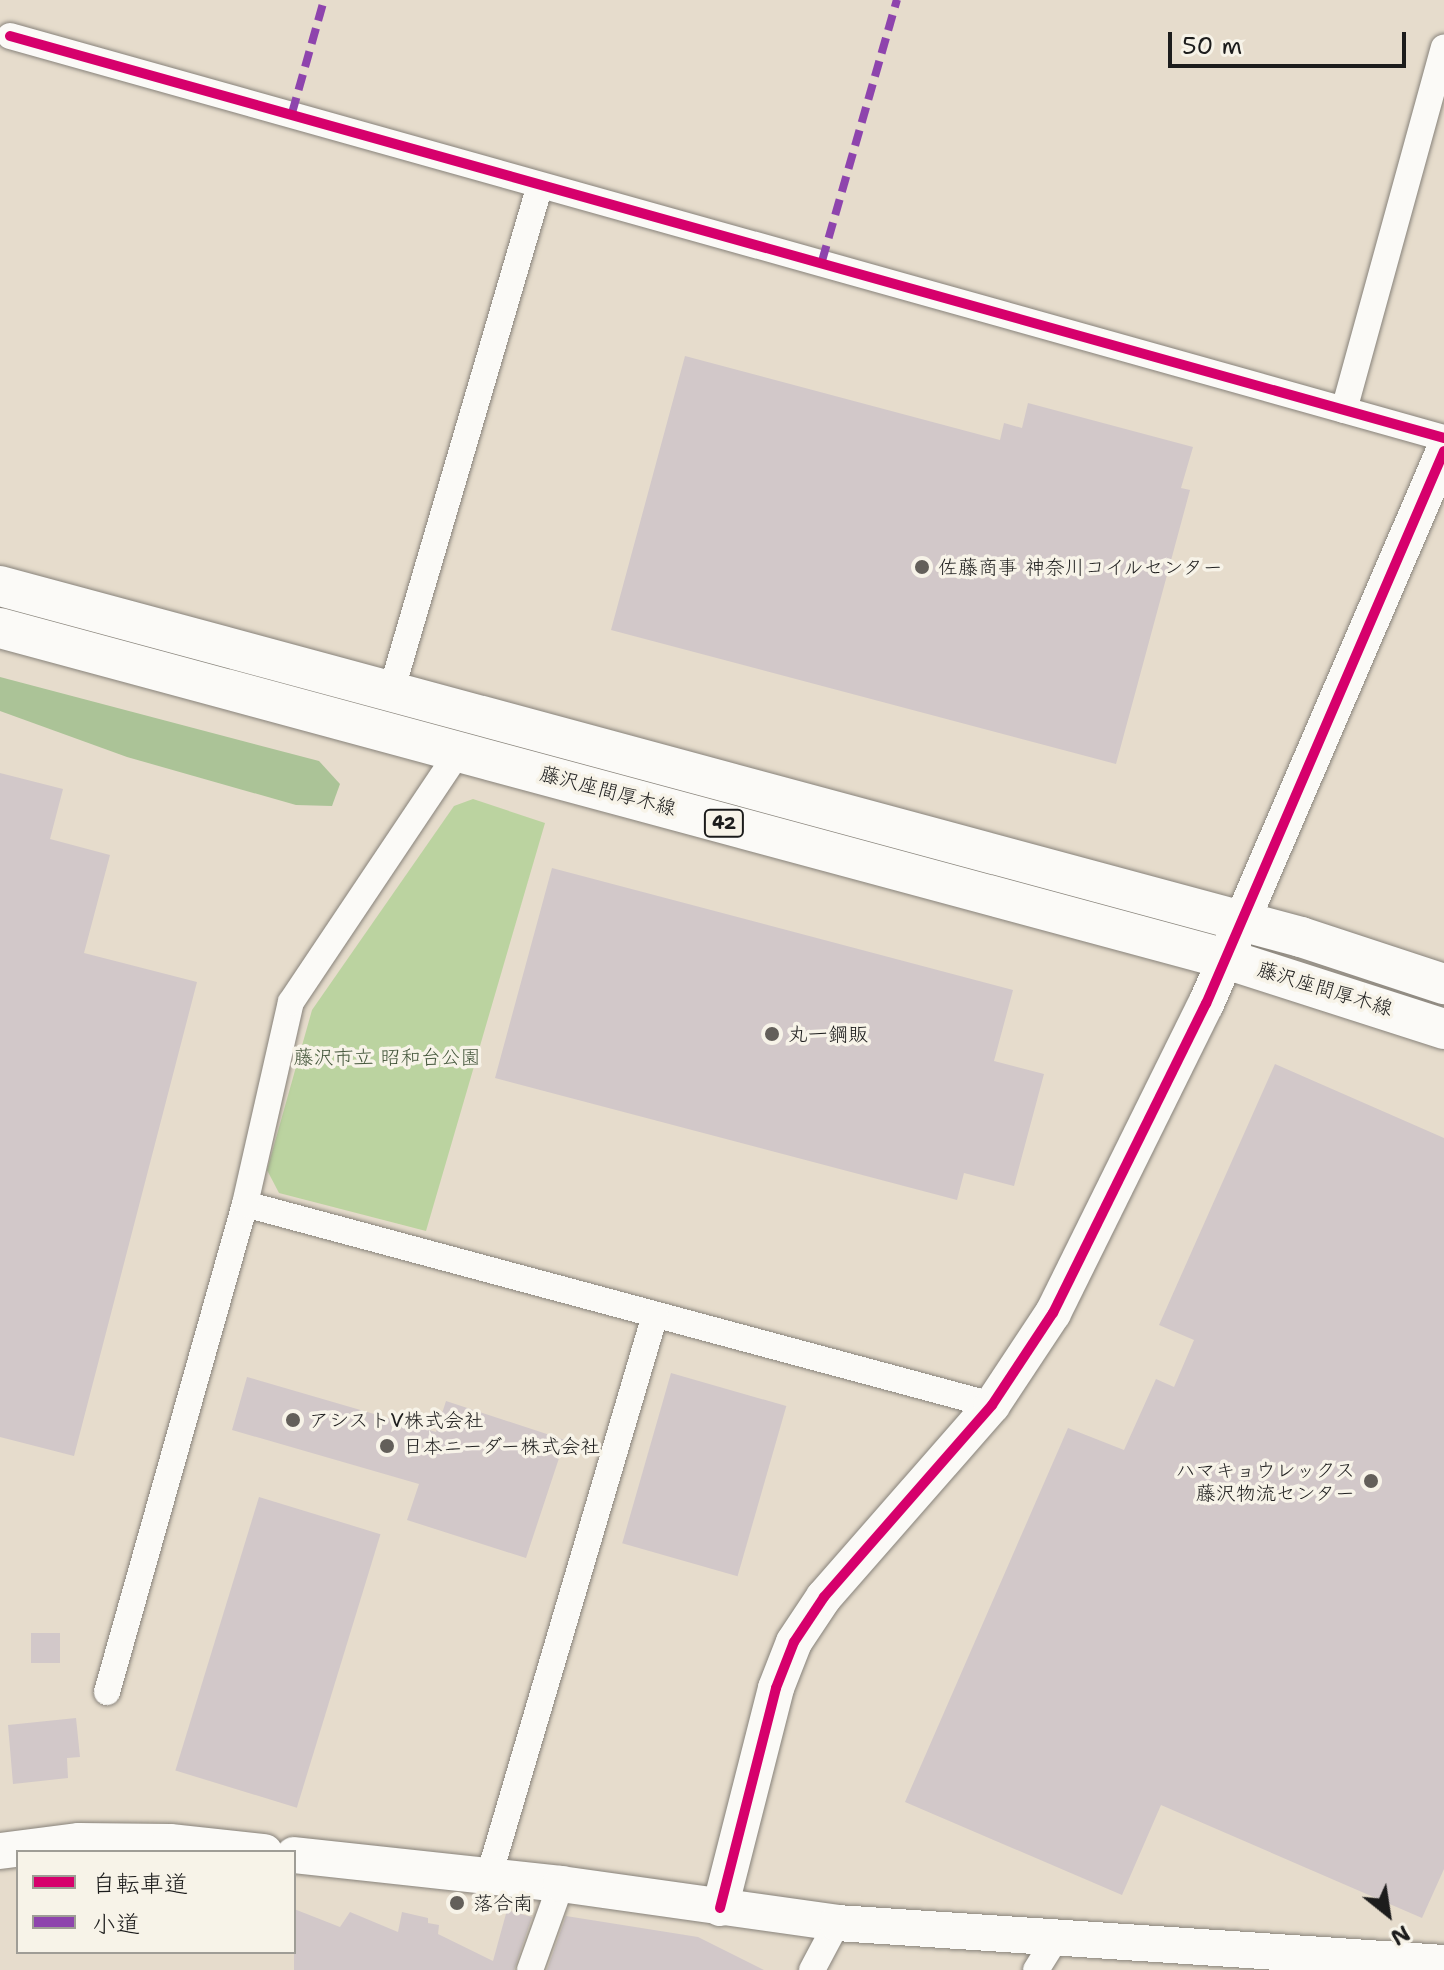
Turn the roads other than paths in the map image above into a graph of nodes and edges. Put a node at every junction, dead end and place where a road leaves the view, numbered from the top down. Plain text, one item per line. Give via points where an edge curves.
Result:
1 (10, 36) dead end
2 (1444, 48) edge
3 (540, 185) junction
4 (1344, 410) junction
5 (1444, 438) edge
6 (1444, 451) edge
7 (0, 586) edge
8 (0, 628) edge
9 (391, 692) junction
10 (459, 751) junction
11 (1240, 921) junction
12 (1226, 959) junction
13 (1444, 984) edge
14 (1444, 1029) edge
15 (245, 1204) junction
16 (655, 1315) junction
17 (992, 1405) junction
18 (107, 1692) dead end
19 (245, 1850) edge
20 (0, 1851) edge
21 (296, 1855) edge
22 (489, 1876) junction
23 (561, 1884) junction
24 (720, 1908) junction
25 (837, 1923) junction
26 (1055, 1940) junction
27 (1289, 1962) edge
28 (1444, 1963) edge
29 (530, 1970) edge
30 (812, 1970) edge
31 (1036, 1970) edge

1 - 3 street
2 - 4 street
3 - 4 street
3 - 9 street
4 - 5 street
6 - 11 street
7 - 9 main road, 藤沢座間厚木線 / 42
8 - 10 main road, 藤沢座間厚木線 / 42
9 - 11 main road, 藤沢座間厚木線 / 42
10 - 12 main road, 藤沢座間厚木線 / 42
10 - 15 street via 291,1002
11 - 12 street
11 - 13 main road, 藤沢座間厚木線 / 42
12 - 14 main road, 藤沢座間厚木線 / 42
12 - 17 street via 1098,1230 1053,1313
15 - 16 street
15 - 18 street
16 - 17 street
16 - 22 street
17 - 24 street via 824,1597 794,1642 776,1688
19 - 20 street via 94,1841
21 - 22 street
22 - 23 street
23 - 24 street
23 - 29 street
24 - 25 street
25 - 26 street
25 - 30 street
26 - 27 street
26 - 31 street
27 - 28 street

